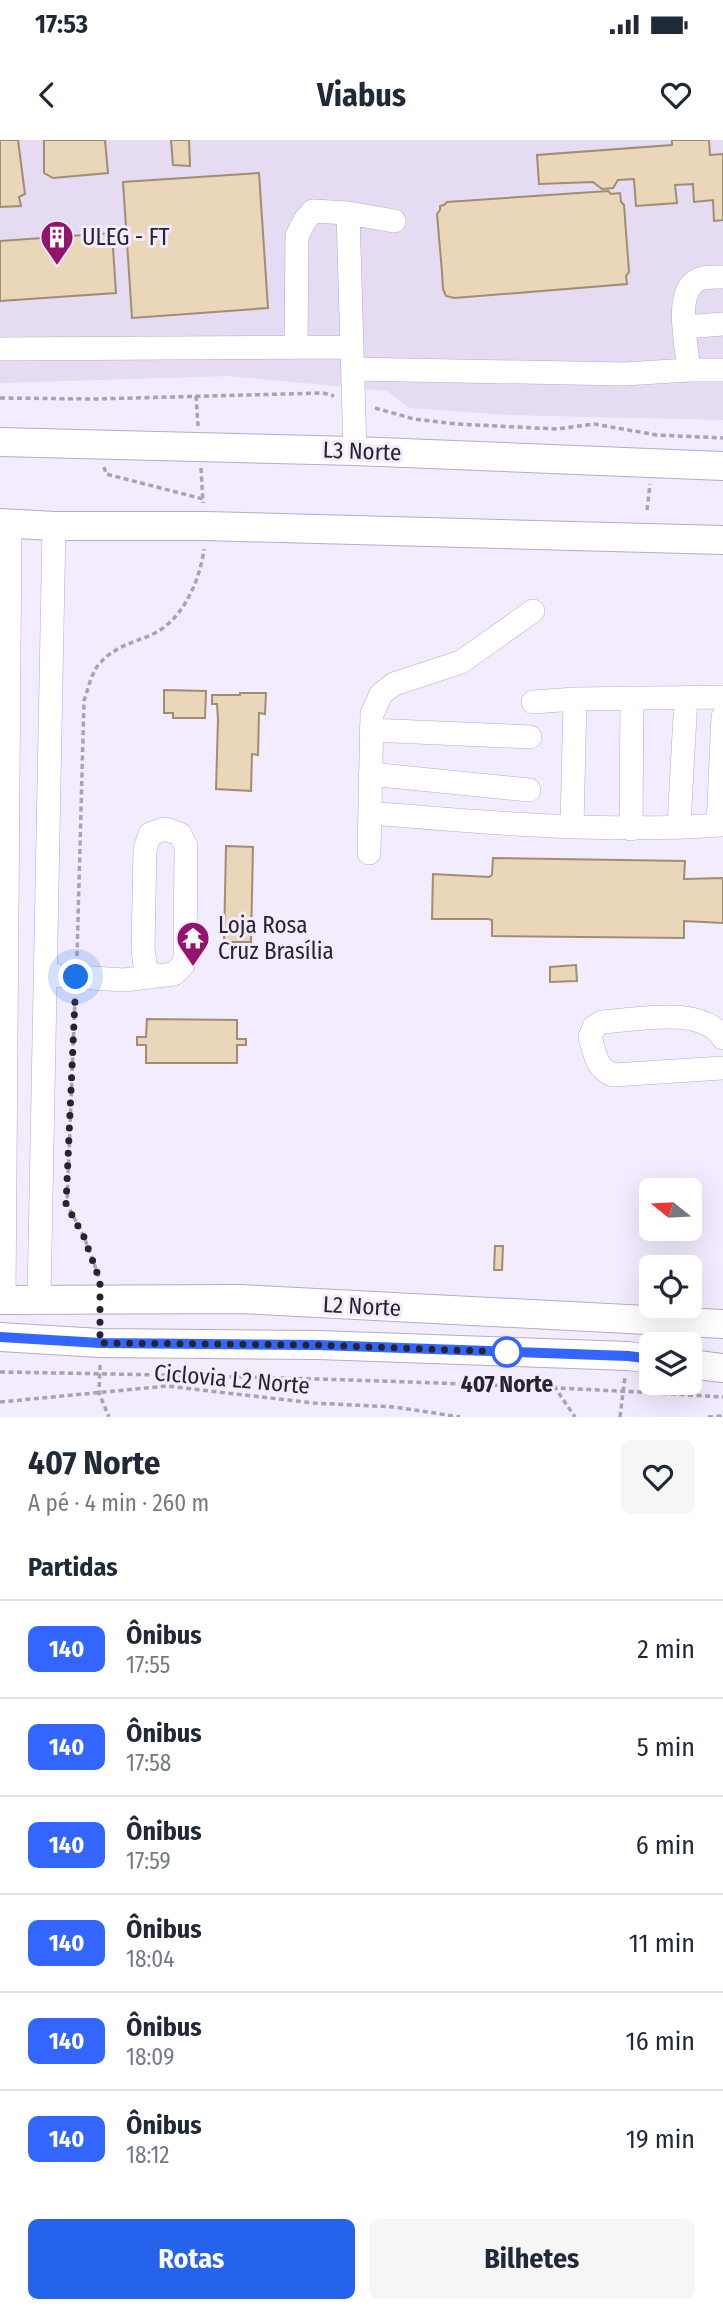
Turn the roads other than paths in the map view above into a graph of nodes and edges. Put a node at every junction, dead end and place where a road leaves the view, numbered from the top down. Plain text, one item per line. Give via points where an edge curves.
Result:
1 (348, 213) junction
2 (394, 220) dead end
3 (723, 277) edge
4 (723, 324) edge
5 (685, 327) junction
6 (296, 347) junction
7 (0, 349) edge
8 (352, 358) junction
9 (689, 370) junction
10 (723, 370) edge
11 (0, 442) edge
12 (355, 451) junction
13 (723, 466) edge
14 (5, 523) edge
15 (54, 526) junction
16 (723, 540) edge
17 (533, 611) dead end
18 (686, 697) junction
19 (723, 697) edge
20 (575, 699) junction
21 (632, 699) junction
22 (533, 702) dead end
23 (723, 717) edge
24 (371, 730) junction
25 (530, 737) dead end
26 (370, 774) junction
27 (529, 790) dead end
28 (370, 813) junction
29 (679, 825) junction
30 (721, 825) edge
31 (572, 826) junction
32 (631, 828) junction
33 (369, 853) dead end
34 (143, 949) junction
35 (46, 975) junction
36 (152, 977) junction
37 (103, 979) junction
38 (723, 1038) edge
39 (723, 1068) edge
40 (40, 1299) junction
41 (2, 1300) edge
42 (723, 1324) edge
43 (0, 1337) edge
44 (639, 1357) edge
45 (702, 1365) edge
46 (723, 1368) edge

1 - 2 street
1 - 6 street via 313,211 298,236
1 - 8 street
3 - 5 street via 697,279 688,288 683,300
4 - 5 street
5 - 9 street
6 - 7 street
6 - 8 street
8 - 9 street via 624,374
8 - 12 street
9 - 10 street
11 - 12 main road, L3 Norte
12 - 13 main road, L3 Norte
14 - 15 main road
14 - 41 street
15 - 16 main road via 204,513
15 - 35 street
17 - 24 street via 461,662 394,684 381,694
18 - 19 street
18 - 21 street
18 - 29 street
20 - 21 street
20 - 22 street
20 - 31 street
21 - 32 street
23 - 30 street
24 - 25 street
24 - 26 street
26 - 27 street
26 - 28 street
28 - 31 street via 528,827
28 - 33 street
29 - 30 street
29 - 32 street
31 - 32 street
34 - 36 street
34 - 36 street via 145,849 150,834 165,829 180,834 186,846 185,957 174,974
34 - 37 street via 135,961
35 - 37 street
35 - 40 street
36 - 37 street
38 - 39 street via 705,1021 688,1017 602,1022 590,1037 598,1064 613,1075
40 - 41 main road, L2 Norte
40 - 42 main road, L2 Norte via 241,1299
43 - 44 main road, L2 Norte
45 - 46 main road

